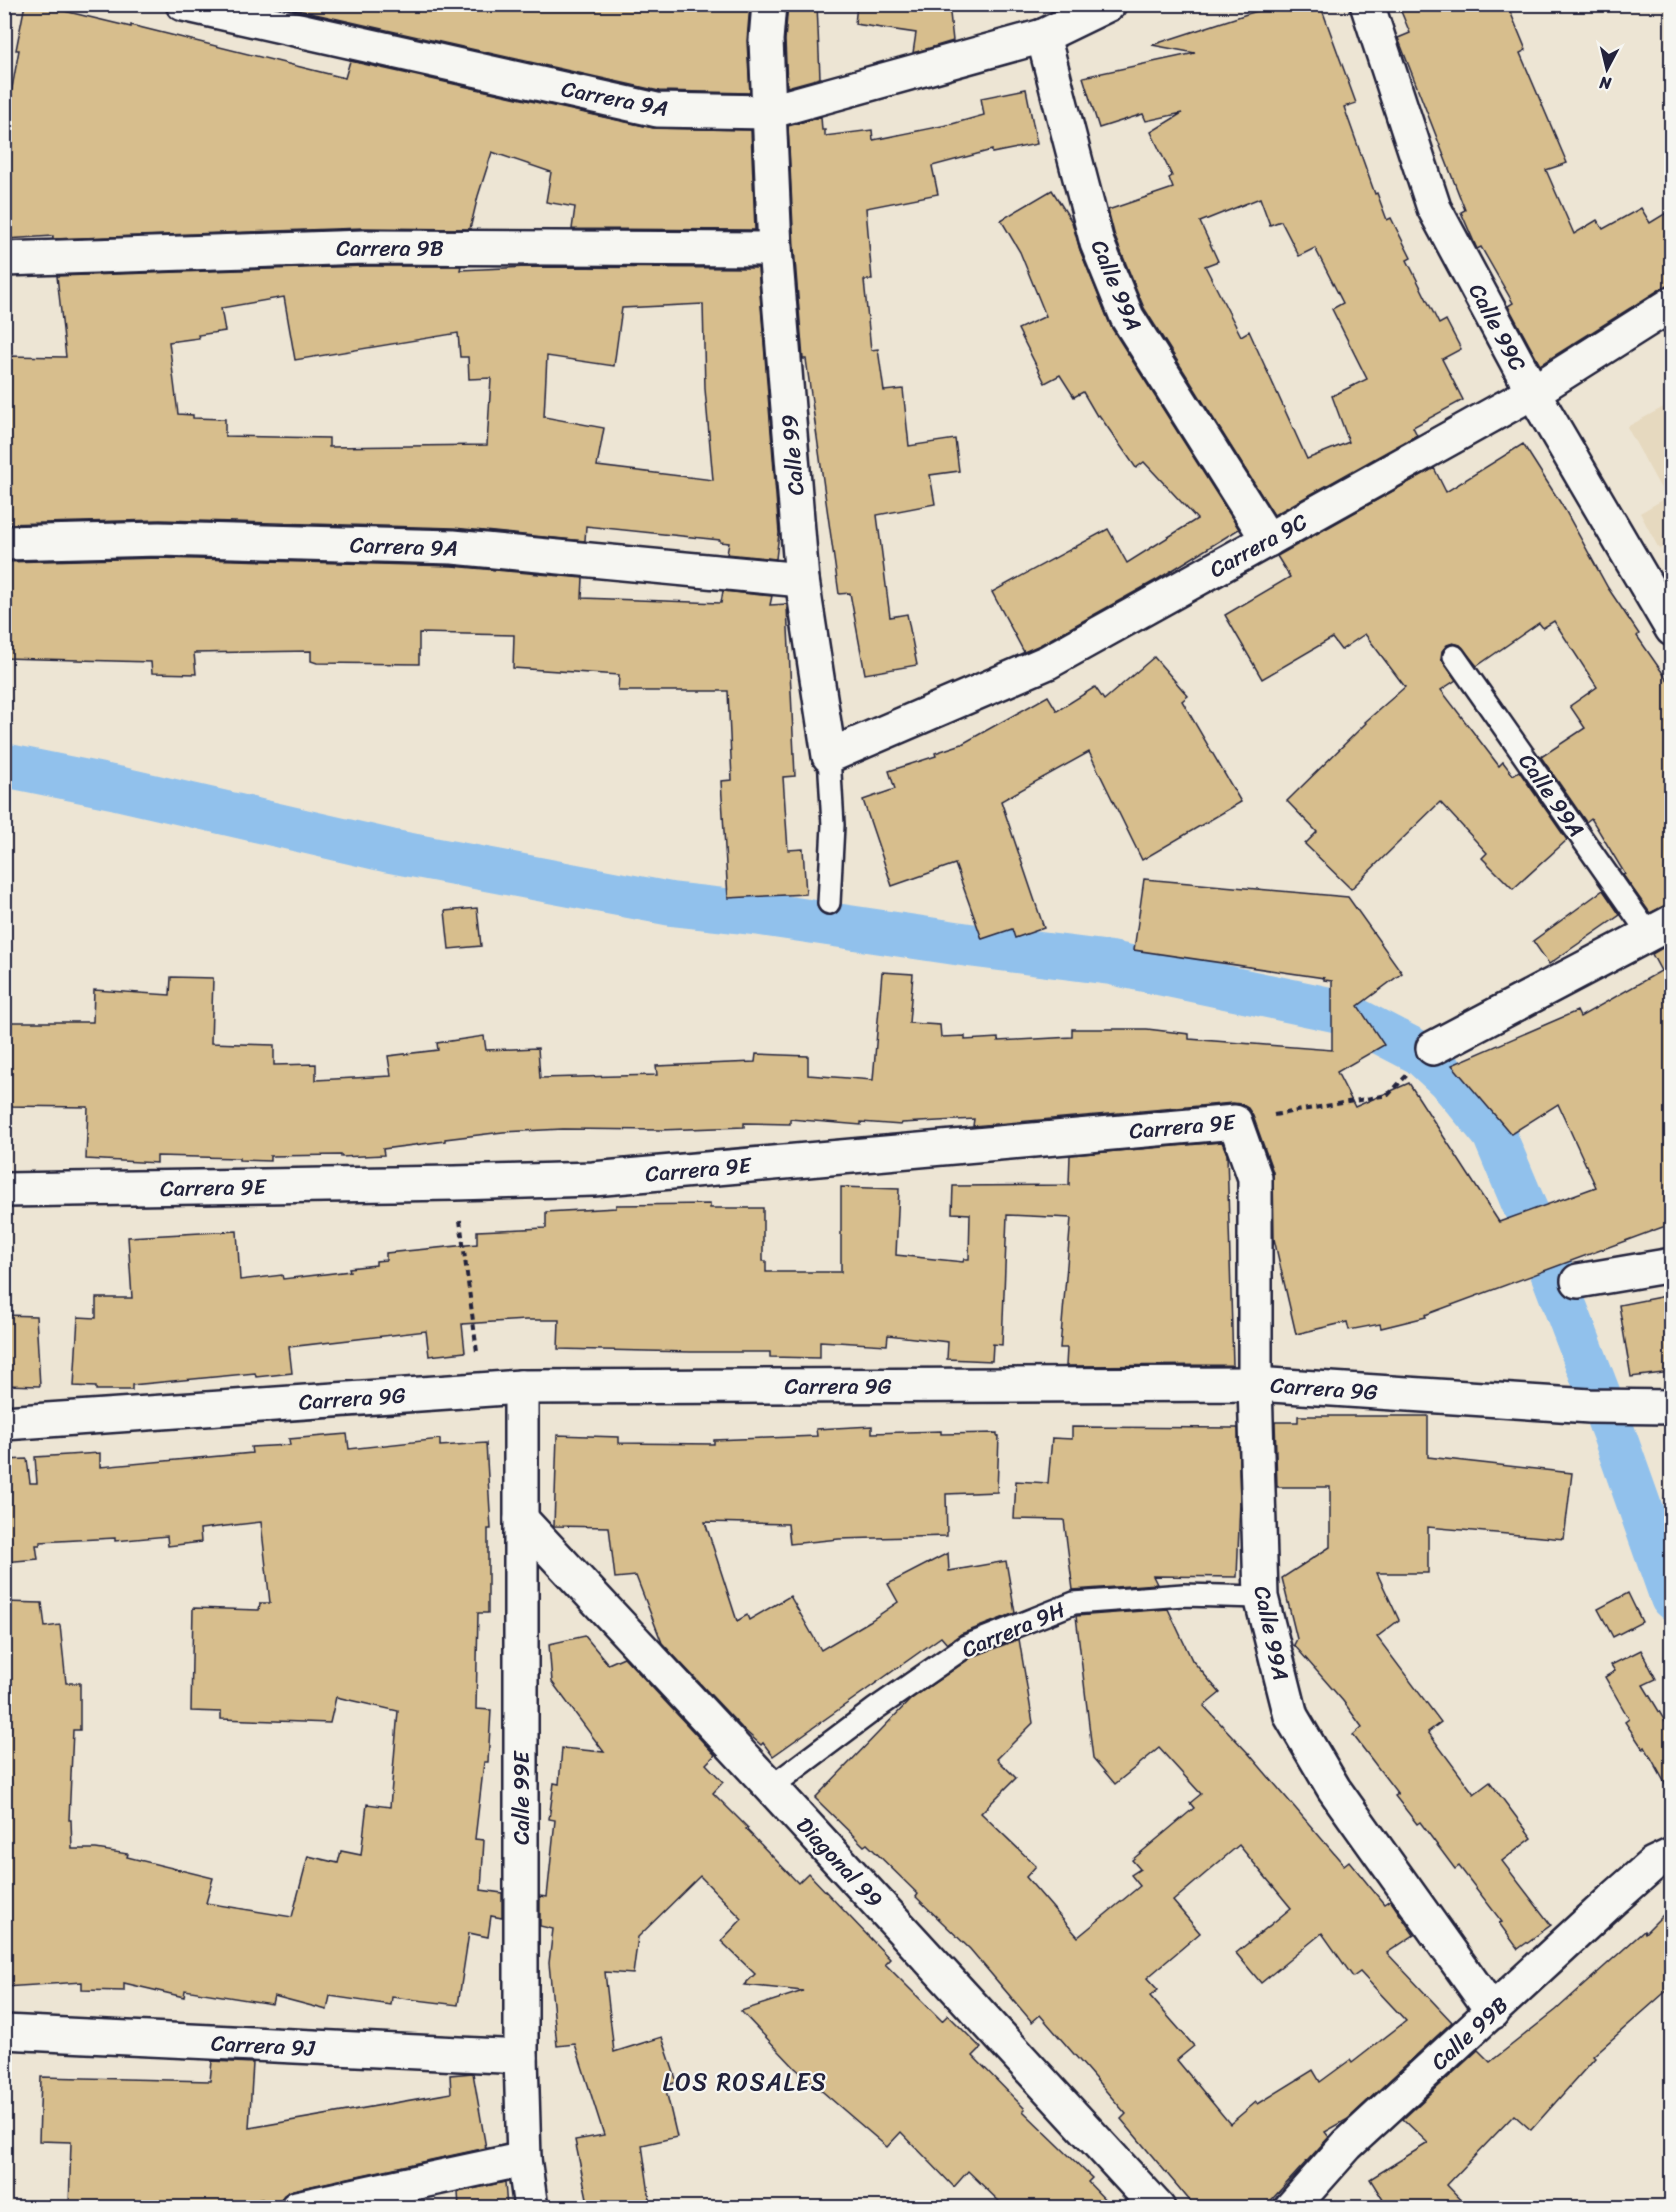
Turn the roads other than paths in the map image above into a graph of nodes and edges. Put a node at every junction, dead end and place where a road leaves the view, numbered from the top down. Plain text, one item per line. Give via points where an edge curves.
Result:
1 (183, 4) edge
2 (769, 4) edge
3 (1109, 4) edge
4 (1367, 4) edge
5 (1078, 11) edge
6 (1043, 36) junction
7 (768, 112) junction
8 (775, 249) junction
9 (4, 259) edge
10 (1671, 304) edge
11 (1533, 392) junction
12 (1268, 540) junction
13 (4, 543) edge
14 (802, 580) junction
15 (1671, 629) edge
16 (1454, 656) dead end
17 (829, 756) junction
18 (829, 903) dead end
19 (1660, 928) edge
20 (1433, 1048) dead end
21 (1234, 1122) joint
22 (4, 1190) edge
23 (1671, 1265) edge
24 (1578, 1281) dead end
25 (1255, 1384) junction
26 (521, 1387) junction
27 (1671, 1407) edge
28 (4, 1423) edge
29 (521, 1519) junction
30 (1261, 1596) junction
31 (771, 1787) junction
32 (1662, 1860) edge
33 (1493, 2012) junction
34 (4, 2032) edge
35 (521, 2057) junction
36 (524, 2159) junction
37 (297, 2208) edge
38 (531, 2208) edge
39 (1158, 2208) edge
40 (1291, 2208) edge

1 - 7 street, Carrera 9A via 657,110
2 - 7 street, Calle 99
3 - 5 street, Carrera 9A
4 - 11 street, Calle 99C via 1434,208
5 - 6 street, Carrera 9A
6 - 7 street, Carrera 9A
6 - 12 street, Calle 99A via 1097,243 1126,317
7 - 8 street, Calle 99
8 - 9 street, Carrera 9B via 364,247
8 - 14 street, Calle 99
10 - 11 street, Carrera 9C
11 - 12 street, Carrera 9C
11 - 15 street, Calle 99C
12 - 17 street, Carrera 9C via 1048,662
13 - 14 street, Carrera 9A via 159,539 453,547
14 - 17 street, Calle 99
16 - 19 lane, Calle 99A
17 - 18 lane, Calle 99 via 833,825
19 - 20 street
21 - 22 street, Carrera 9E via 593,1179
21 - 25 street, Calle 99A via 1255,1178
23 - 24 street
25 - 26 street, Carrera 9G
25 - 27 street, Carrera 9G via 1590,1406
25 - 30 street, Calle 99A
26 - 28 street, Carrera 9G
26 - 29 street, Calle 99E
29 - 31 street, Diagonal 99
29 - 35 street, Calle 99E
30 - 31 lane, Carrera 9H via 1183,1594 1074,1603 966,1646
30 - 33 street, Calle 99A via 1291,1716 1334,1789
31 - 39 street, Diagonal 99
32 - 33 street, Calle 99B
33 - 40 street, Calle 99B via 1347,2145
34 - 35 street, Carrera 9J
35 - 36 street, Calle 99E
36 - 37 street
36 - 38 street, Calle 99E

